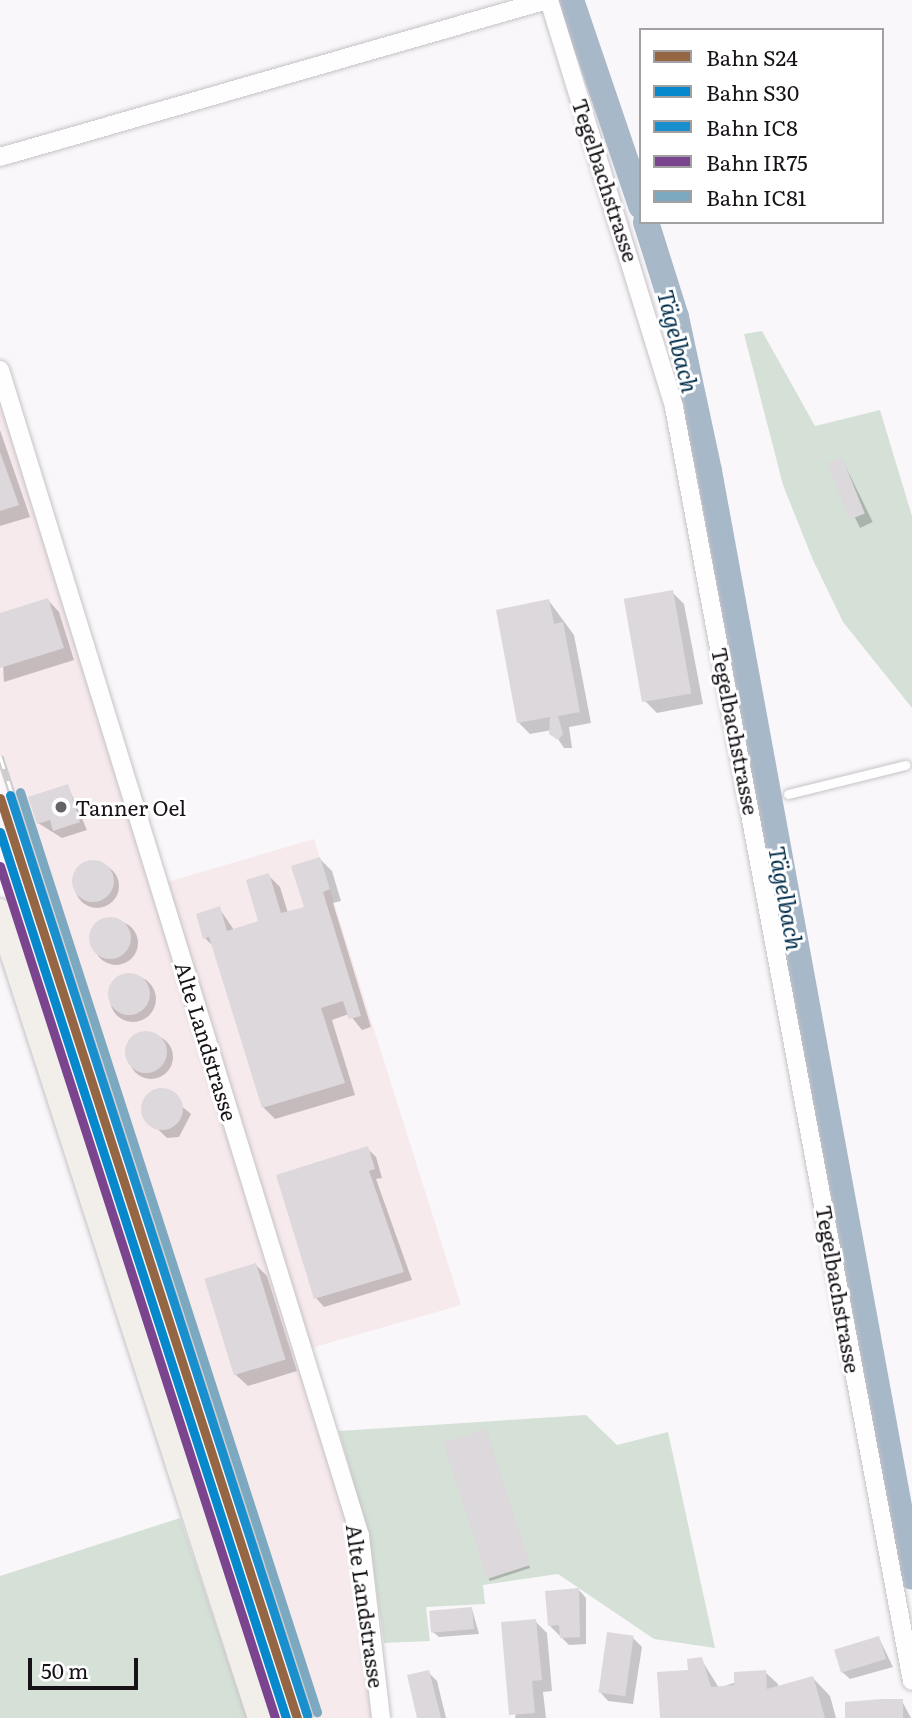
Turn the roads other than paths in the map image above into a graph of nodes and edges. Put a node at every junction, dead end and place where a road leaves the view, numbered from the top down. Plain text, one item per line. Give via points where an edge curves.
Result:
1 (548, 0) edge
2 (0, 157) edge
3 (0, 370) edge
4 (905, 765) dead end
5 (788, 794) dead end
6 (0, 912) edge
7 (912, 1682) edge
8 (261, 1718) edge
9 (381, 1718) edge

1 - 2 street
1 - 7 street, Tegelbachstrasse via 674,407
3 - 9 street, Alte Landstrasse via 360,1536
4 - 5 lane
6 - 8 main road

